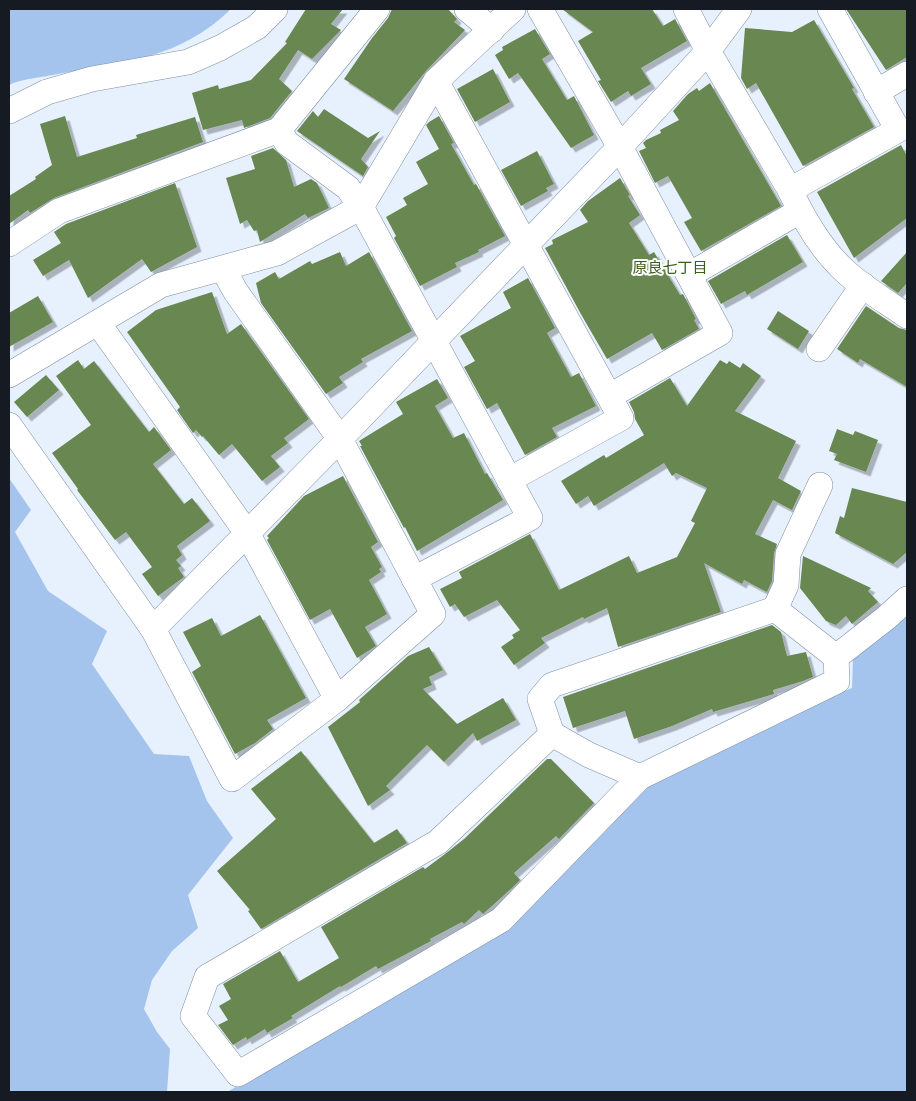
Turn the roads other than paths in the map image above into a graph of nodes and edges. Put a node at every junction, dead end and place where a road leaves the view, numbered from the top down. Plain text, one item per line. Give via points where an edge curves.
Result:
1 (275, 9) edge
2 (376, 9) edge
3 (467, 9) edge
4 (513, 9) edge
5 (540, 9) edge
6 (686, 9) edge
7 (739, 9) edge
8 (830, 9) edge
9 (492, 30) junction
10 (708, 51) junction
11 (907, 74) edge
12 (436, 81) junction
13 (876, 92) junction
14 (9, 112) edge
15 (280, 130) junction
16 (620, 146) junction
17 (795, 201) junction
18 (361, 207) junction
19 (9, 244) edge
20 (525, 245) junction
21 (223, 269) junction
22 (689, 275) junction
23 (863, 285) junction
24 (907, 316) edge
25 (98, 323) junction
26 (433, 340) junction
27 (819, 348) dead end
28 (9, 375) edge
29 (610, 396) junction
30 (9, 425) edge
31 (340, 438) junction
32 (508, 480) junction
33 (820, 485) dead end
34 (247, 533) junction
35 (414, 579) junction
36 (907, 599) edge
37 (775, 609) junction
38 (152, 629) junction
39 (836, 657) junction
40 (337, 699) junction
41 (552, 734) junction
42 (640, 777) junction

1 - 14 street via 257,27 188,62 92,79 46,92
2 - 15 street
3 - 9 street
4 - 9 street
5 - 16 street
6 - 10 street
7 - 10 street
8 - 13 street
9 - 12 street
10 - 16 street
10 - 17 street
11 - 13 street
12 - 18 street
12 - 20 street
13 - 17 street via 898,130
15 - 18 street via 287,143 348,188
15 - 19 street via 59,211
16 - 20 street
16 - 22 street
17 - 22 street
17 - 23 street via 822,245 846,272
18 - 21 street via 278,253
18 - 26 street
20 - 26 street
20 - 29 street
21 - 25 street via 161,285
21 - 31 street
22 - 29 street via 720,333
23 - 24 street
23 - 27 street
25 - 28 street
25 - 34 street
26 - 31 street
26 - 32 street
29 - 32 street via 621,418
30 - 38 street
31 - 34 street
31 - 35 street
32 - 35 street via 530,518
33 - 37 street via 788,554 786,585
34 - 38 street
34 - 40 street
35 - 40 street via 433,614
36 - 39 street
37 - 39 street
37 - 41 street via 552,685 540,699
38 - 40 street via 232,779
39 - 42 street via 837,682
41 - 42 street via 588,755
41 - 42 street via 438,842 207,977 193,1016 238,1074 501,920

